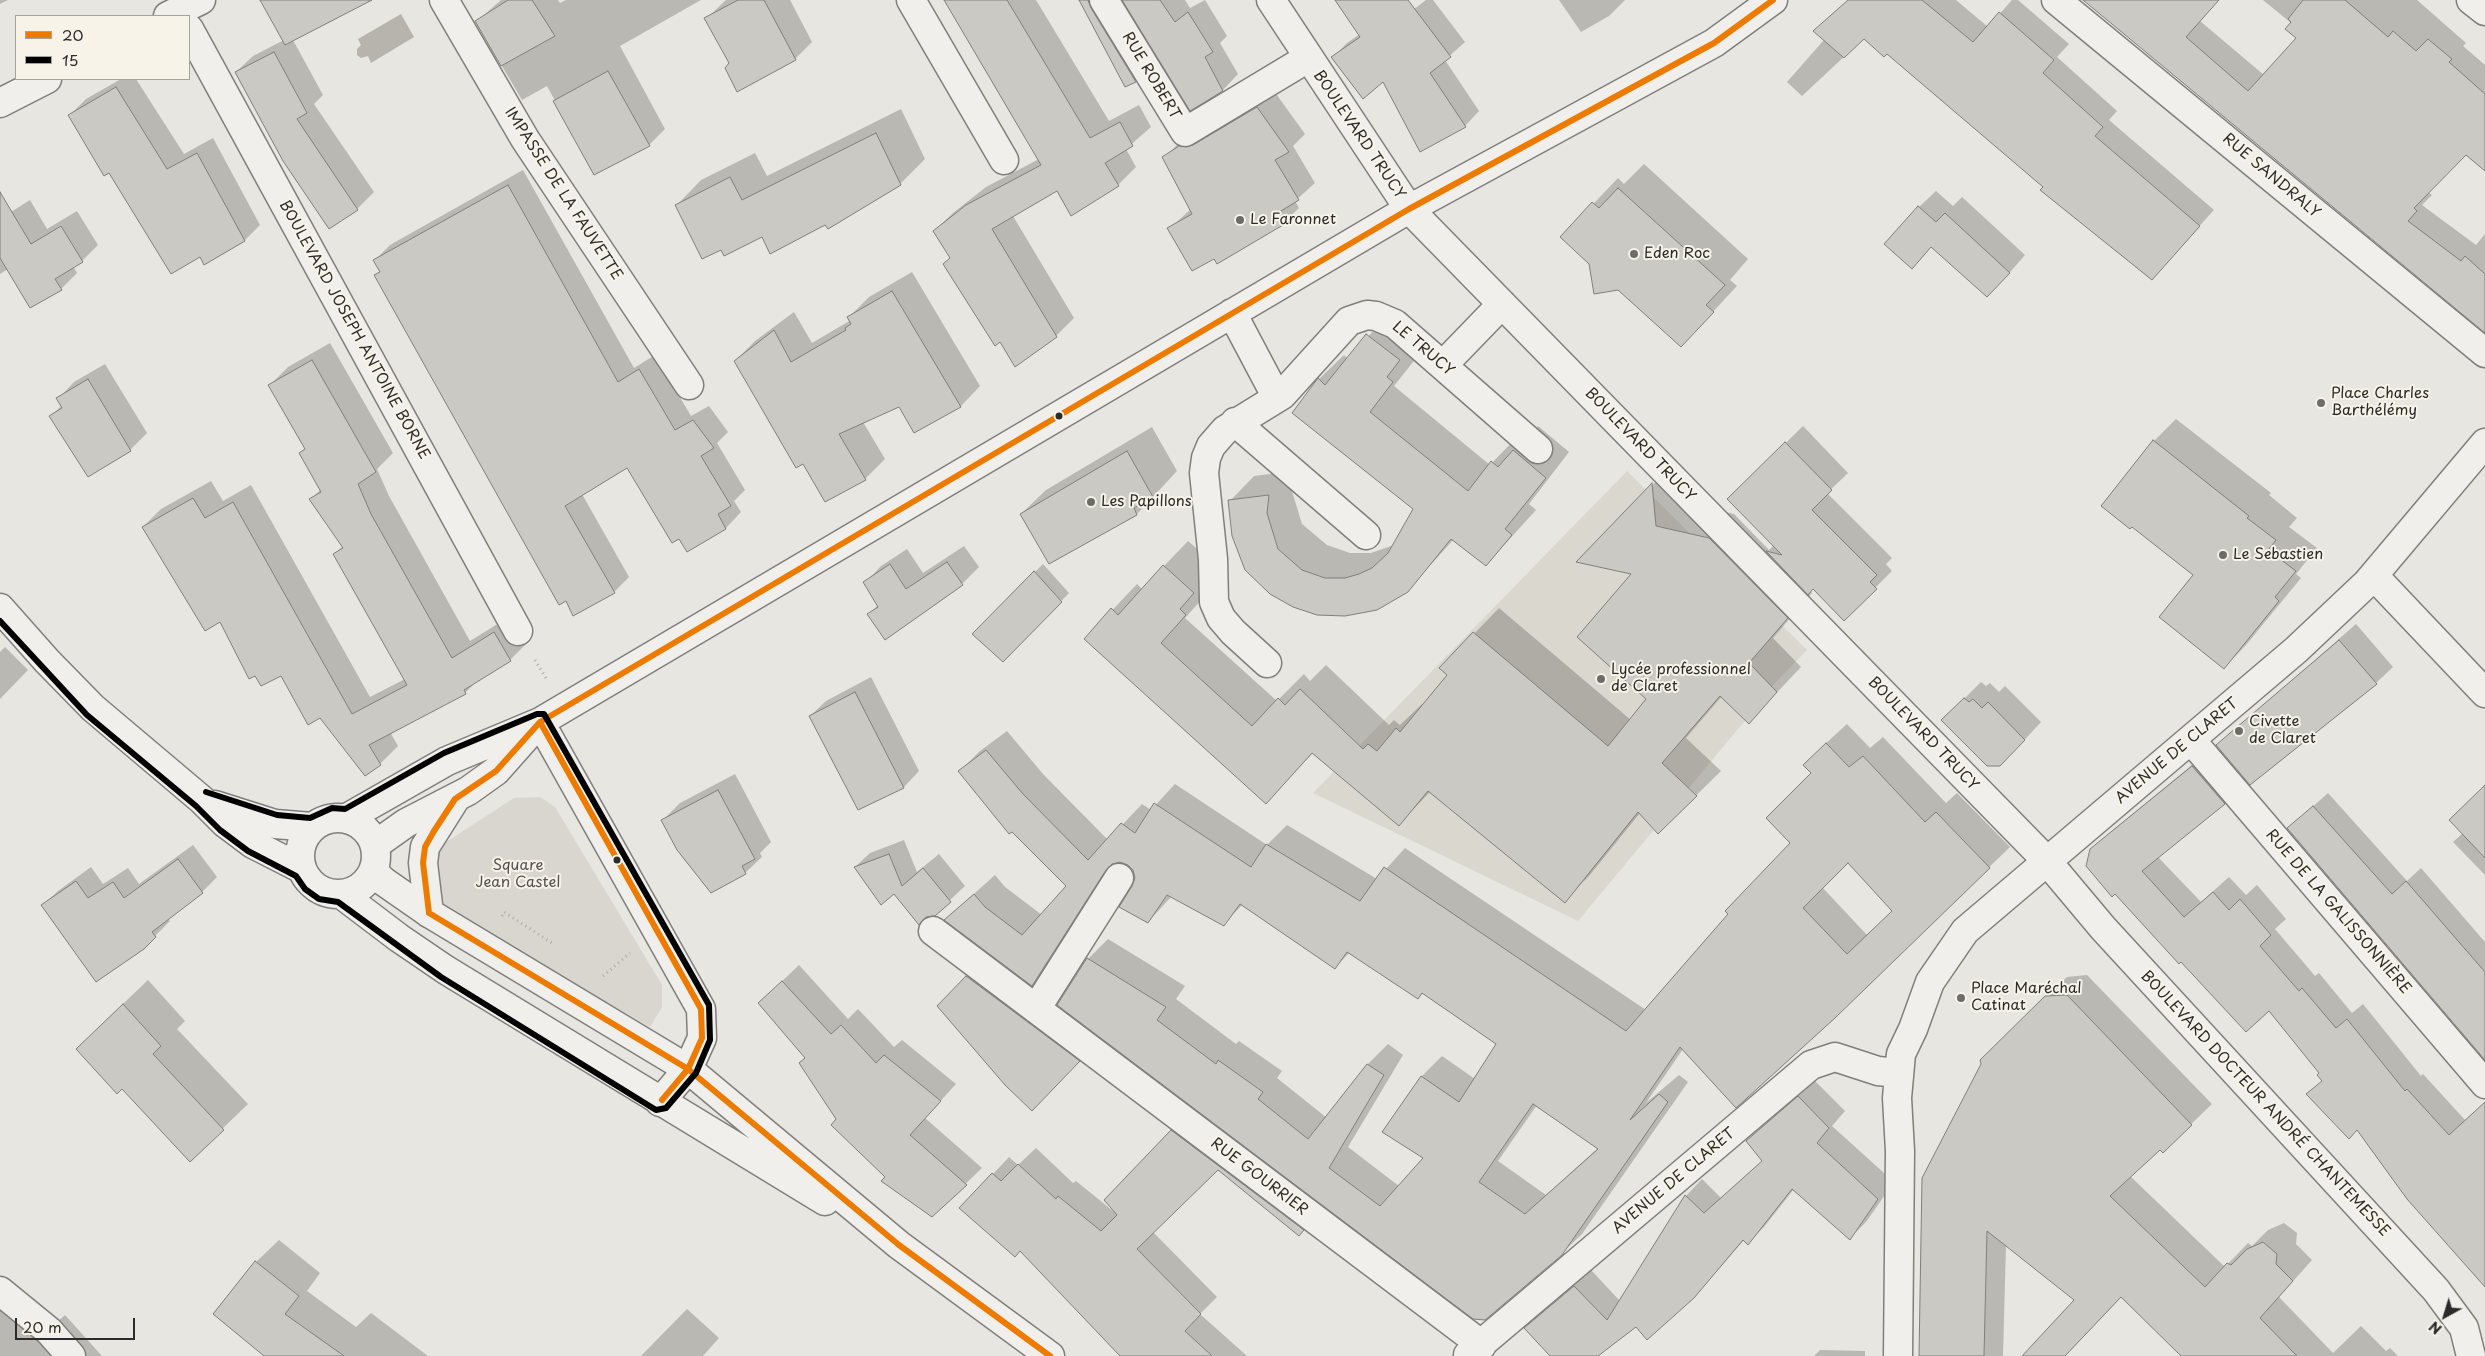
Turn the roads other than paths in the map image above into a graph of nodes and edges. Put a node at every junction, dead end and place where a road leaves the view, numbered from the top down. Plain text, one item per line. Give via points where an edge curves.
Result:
1 (444, 0) edge
2 (911, 0) edge
3 (1104, 0) edge
4 (1271, 0) edge
5 (1773, 0) edge
6 (2056, 0) edge
7 (2471, 0) edge
8 (2485, 11) edge
9 (190, 27) edge
10 (1308, 58) junction
11 (45, 80) edge
12 (0, 103) edge
13 (1004, 160) dead end
14 (1409, 209) junction
15 (1502, 304) junction
16 (1232, 313) junction
17 (2485, 353) edge
18 (1443, 365) junction
19 (689, 385) dead end
20 (1277, 398) junction
21 (1235, 422) junction
22 (2485, 443) edge
23 (1538, 449) dead end
24 (1366, 535) dead end
25 (2374, 576) junction
26 (0, 608) edge
27 (518, 631) dead end
28 (1267, 663) dead end
29 (2485, 693) edge
30 (540, 722) junction
31 (2191, 740) junction
32 (455, 799) junction
33 (202, 800) junction
34 (347, 818) junction
35 (312, 827) junction
36 (374, 858) junction
37 (2046, 860) junction
38 (302, 870) junction
39 (1119, 878) dead end
40 (341, 894) junction
41 (428, 913) junction
42 (933, 931) dead end
43 (1036, 1009) junction
44 (688, 1069) junction
45 (1899, 1073) junction
46 (2485, 1084) edge
47 (660, 1102) junction
48 (899, 1245) junction
49 (0, 1290) edge
50 (1475, 1350) edge
51 (71, 1356) edge
52 (1050, 1356) edge
53 (1898, 1356) edge
54 (2471, 1356) edge

1 - 19 street, IMPASSE DE LA FAUVETTE via 525,139
2 - 13 street
3 - 10 street, RUE ROBERT via 1185,132
4 - 10 street, BOULEVARD TRUCY
5 - 14 street via 1714,43
6 - 17 street, RUE SANDRALY
7 - 8 street
9 - 27 street, BOULEVARD JOSEPH ANTOINE BORNE
10 - 14 street, BOULEVARD TRUCY
11 - 12 street
14 - 15 street, BOULEVARD TRUCY
14 - 16 street
15 - 18 street
15 - 37 street, BOULEVARD TRUCY
16 - 20 street
16 - 30 street
18 - 20 street, LE TRUCY via 1395,324 1376,316 1358,316 1349,321
18 - 23 street, LE TRUCY
20 - 21 street, LE TRUCY
21 - 24 street
21 - 28 street, LE TRUCY via 1210,446 1204,473 1213,558 1212,591 1221,618
22 - 25 street, AVENUE DE CLARET
25 - 29 street
25 - 31 street, AVENUE DE CLARET via 2296,650
26 - 33 street via 93,708
30 - 32 street via 496,771
30 - 34 street via 447,761
30 - 44 street via 701,1009 702,1038
31 - 37 street, AVENUE DE CLARET
31 - 46 street, RUE DE LA GALISSONNIÈRE
32 - 36 street via 406,823
32 - 41 street via 425,847 423,871
33 - 35 street via 275,824
33 - 38 street via 253,844
34 - 35 street via 322,820
34 - 36 street via 369,834
35 - 38 street via 303,839 299,854
36 - 40 street via 360,887
36 - 41 street via 383,881
37 - 45 street, AVENUE DE CLARET via 1965,931 1930,982 1901,1054
37 - 54 street, BOULEVARD DOCTEUR ANDRÉ CHANTEMESSE via 2104,928 2436,1290 2464,1328
38 - 40 street via 311,883 324,892
39 - 43 street
40 - 47 street via 446,970
41 - 44 street
42 - 43 street, RUE GOURRIER
43 - 50 street, RUE GOURRIER
44 - 47 street
44 - 48 street
45 - 50 street, AVENUE DE CLARET via 1878,1071 1835,1057 1811,1065
45 - 53 street, AVENUE DE CLARET
47 - 48 street
48 - 52 street
49 - 51 street via 49,1331

